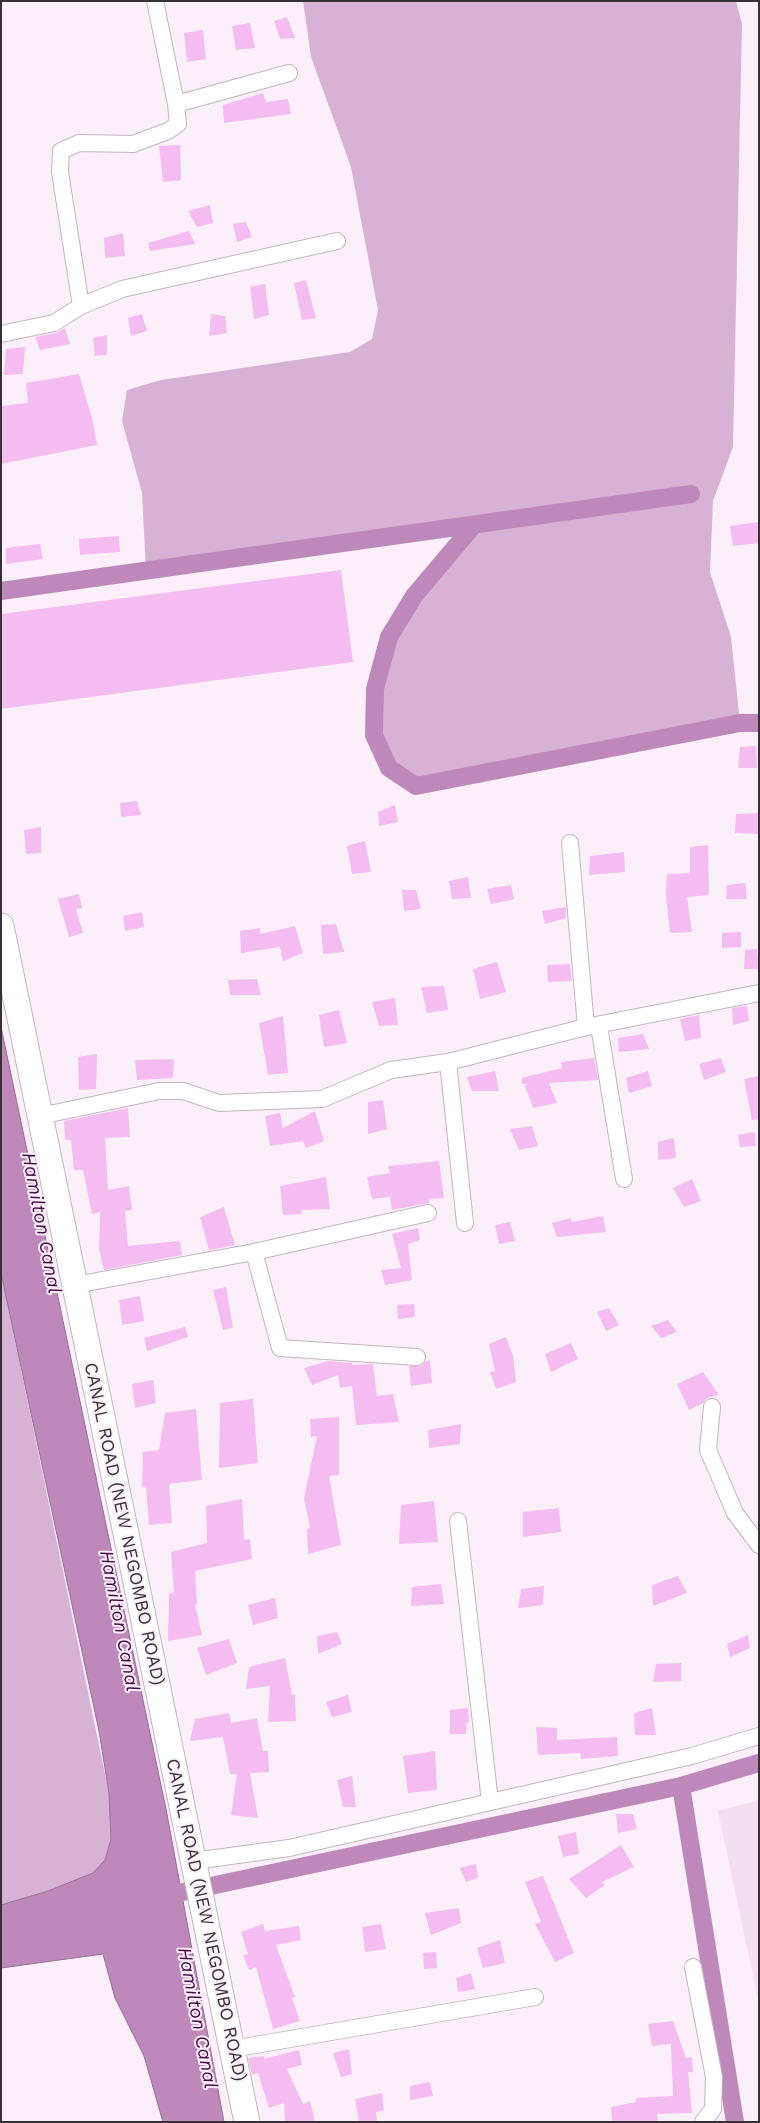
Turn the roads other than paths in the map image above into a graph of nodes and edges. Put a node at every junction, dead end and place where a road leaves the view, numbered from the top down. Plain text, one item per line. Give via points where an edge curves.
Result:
1 (154, 1) edge
2 (289, 73) dead end
3 (176, 104) junction
4 (338, 241) dead end
5 (82, 306) junction
6 (1, 334) edge
7 (570, 843) dead end
8 (1, 926) edge
9 (759, 993) edge
10 (593, 1027) junction
11 (448, 1062) junction
12 (40, 1116) junction
13 (624, 1179) dead end
14 (428, 1213) dead end
15 (465, 1223) dead end
16 (254, 1252) junction
17 (75, 1285) junction
18 (417, 1357) dead end
19 (712, 1407) dead end
20 (458, 1521) dead end
21 (759, 1545) edge
22 (759, 1736) edge
23 (490, 1802) junction
24 (195, 1865) junction
25 (692, 1967) dead end
26 (535, 1997) dead end
27 (232, 2049) junction
28 (247, 2122) edge
29 (703, 2122) edge

1 - 3 street
2 - 3 street
3 - 5 street via 178,124 168,131 133,144 79,143 62,151 60,172
4 - 5 street via 122,289
5 - 6 street via 54,322
7 - 10 street
8 - 12 main road, CANAL ROAD (NEW NEGOMBO ROAD)
9 - 10 street
10 - 11 street
10 - 13 street
11 - 12 street via 391,1070 322,1099 219,1103 182,1091 159,1091
11 - 15 street
12 - 17 main road, CANAL ROAD (NEW NEGOMBO ROAD)
14 - 16 street
16 - 17 street
16 - 18 street via 280,1348
17 - 24 main road, CANAL ROAD (NEW NEGOMBO ROAD)
19 - 21 street via 708,1450 735,1513
20 - 23 street
22 - 23 street via 692,1756
23 - 24 street via 289,1848
24 - 27 main road, CANAL ROAD (NEW NEGOMBO ROAD)
25 - 29 street via 714,2077 713,2109
26 - 27 street
27 - 28 main road, CANAL ROAD (NEW NEGOMBO ROAD)

